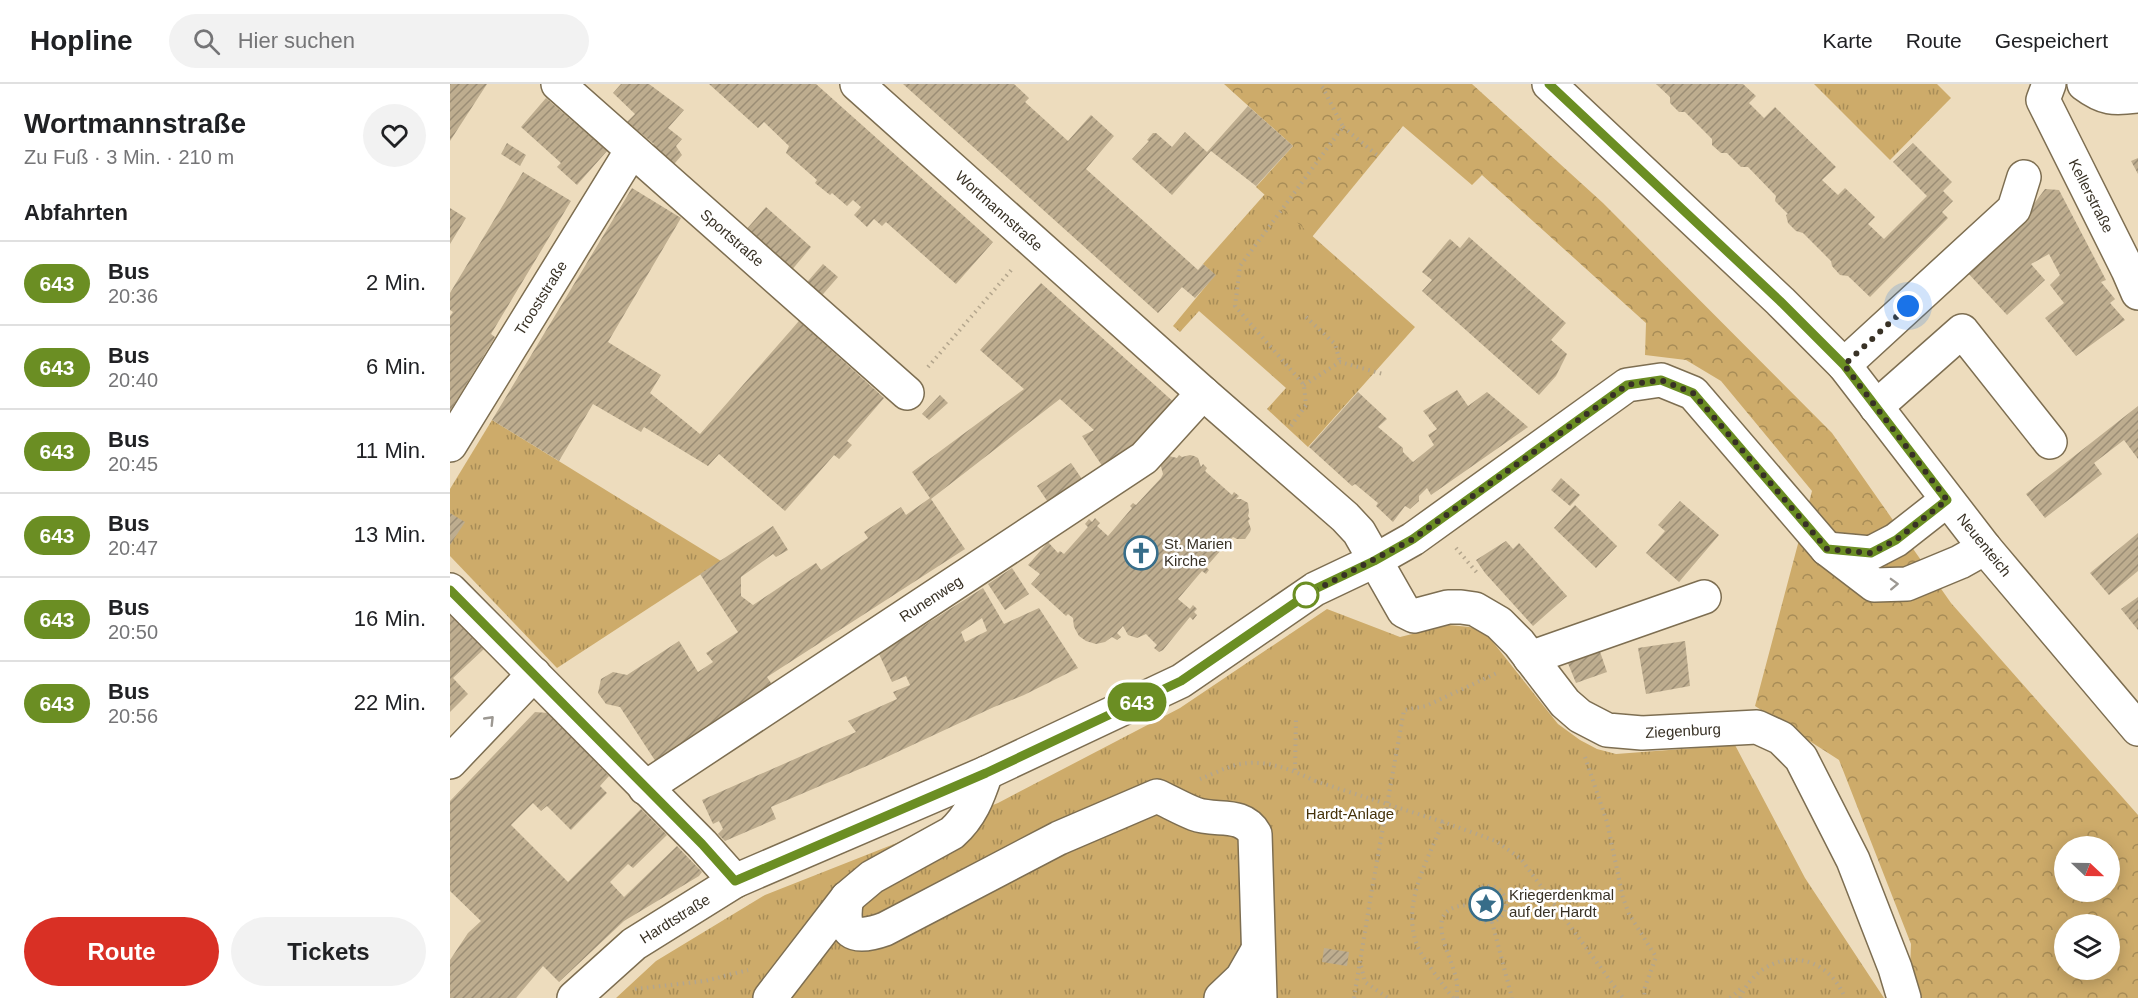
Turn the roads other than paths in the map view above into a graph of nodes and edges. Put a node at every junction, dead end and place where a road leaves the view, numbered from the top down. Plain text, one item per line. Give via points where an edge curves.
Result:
1 (558, 84) edge
2 (857, 84) edge
3 (1550, 84) edge
4 (2084, 84) edge
5 (2046, 92) edge
6 (2138, 96) edge
7 (632, 150) junction
8 (2024, 177) dead end
9 (2138, 293) edge
10 (1844, 365) junction
11 (907, 393) road end
12 (1203, 393) junction
13 (1876, 407) junction
14 (2050, 442) dead end
15 (450, 445) edge
16 (1947, 500) junction
17 (1985, 548) junction
18 (1827, 549) junction
19 (1374, 561) junction
20 (450, 590) edge
21 (1704, 597) dead end
22 (1530, 658) junction
23 (534, 674) junction
24 (2138, 729) edge
25 (450, 762) edge
26 (986, 773) junction
27 (645, 788) junction
28 (735, 881) junction
29 (847, 898) junction
30 (1258, 950) junction
31 (574, 998) edge
32 (770, 998) edge
33 (1221, 998) edge
34 (1260, 998) edge
35 (1904, 998) edge

1 - 7 street, Sportstraße
2 - 12 street, Wortmannstraße
3 - 10 street, Neuenteich
4 - 6 street via 2109,98
5 - 9 street, Kellerstraße
7 - 11 street, Sportstraße
7 - 15 street, Trooststraße
8 - 10 street via 2014,209
10 - 13 street, Neuenteich
12 - 19 street, Wortmannstraße via 1345,517 1359,532
12 - 27 street, Runenweg via 1144,458
13 - 14 street via 1962,331
13 - 16 street, Neuenteich
16 - 17 street, Neuenteich
16 - 18 street via 1896,540 1871,553
18 -> 17 street, Hardtstraße via 1874,585 1907,584
17 - 24 street, Neuenteich
18 - 19 street, Hardtstraße via 1693,393 1661,380 1627,385 1413,539
19 - 22 street, Ziegenburg via 1404,611 1414,616 1448,607 1475,609 1499,623
19 - 26 street, Hardtstraße via 1315,589 1181,681
20 - 23 street
21 - 22 street
22 - 35 street, Ziegenburg via 1565,703 1607,730 1642,733 1756,727 1781,738 1801,758 1853,860
25 -> 23 street
23 - 27 street
26 - 28 street, Hardtstraße
26 - 29 street via 975,804 952,833 872,877
27 - 28 street
28 - 31 street, Hardtstraße via 634,944
29 - 30 street via 847,925 859,935 870,934 1059,838 1157,796 1198,815 1230,818 1251,826 1257,839
29 - 32 street
30 - 33 street via 1242,978
30 - 34 street

